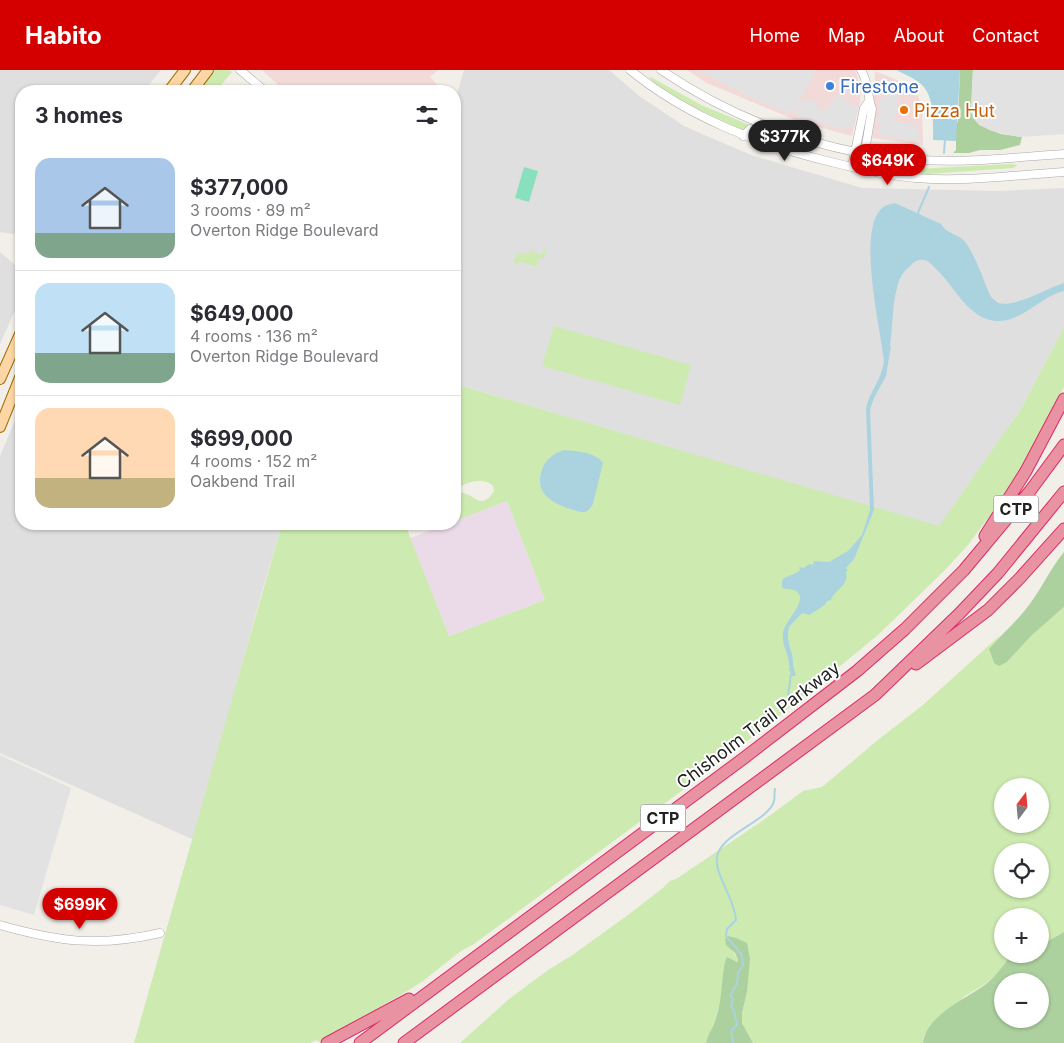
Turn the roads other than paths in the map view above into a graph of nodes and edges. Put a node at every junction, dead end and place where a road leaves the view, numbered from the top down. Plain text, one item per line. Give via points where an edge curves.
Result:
1 (185, 70) edge
2 (208, 70) edge
3 (240, 70) edge
4 (630, 70) edge
5 (661, 70) edge
6 (862, 70) edge
7 (638, 73) edge
8 (174, 85) edge
9 (197, 85) edge
10 (258, 85) edge
11 (869, 101) junction
12 (744, 136) junction
13 (802, 138) junction
14 (855, 151) junction
15 (865, 153) junction
16 (1064, 154) edge
17 (852, 167) junction
18 (862, 169) junction
19 (1064, 172) edge
20 (15, 345) edge
21 (0, 379) edge
22 (15, 390) edge
23 (1064, 399) edge
24 (0, 427) edge
25 (1064, 445) edge
26 (1064, 492) edge
27 (1064, 529) edge
28 (964, 570) junction
29 (875, 695) junction
30 (0, 925) edge
31 (160, 933) dead end
32 (437, 984) junction
33 (424, 1028) junction
34 (327, 1043) edge
35 (360, 1043) edge
36 (404, 1043) edge
37 (408, 1043) edge

1 - 8 main road
2 - 9 main road
3 - 10 street
4 - 7 street
5 - 13 street via 717,104
6 - 11 street via 868,84
7 - 12 street via 669,98
11 - 14 street via 864,108
11 - 15 street via 872,109
12 - 13 street via 750,129 779,137
12 - 17 street via 788,152
13 - 14 street
14 - 15 street
14 - 17 street
15 - 16 street via 910,160 953,161
15 - 18 street
17 - 18 street
18 - 19 street via 940,179
20 - 21 main road
22 - 24 main road
23 - 28 highway via 1026,471
25 - 28 highway, Chisholm Trail Parkway / CTP
26 - 29 highway, CTP via 998,573
27 - 29 highway via 988,610
28 - 32 highway, Chisholm Trail Parkway / CTP via 885,647 836,688
29 - 33 highway, CTP
30 - 31 street via 82,942 130,939
32 - 34 highway
32 - 35 highway, Chisholm Trail Parkway / CTP
33 - 36 highway, CTP
33 - 37 highway

